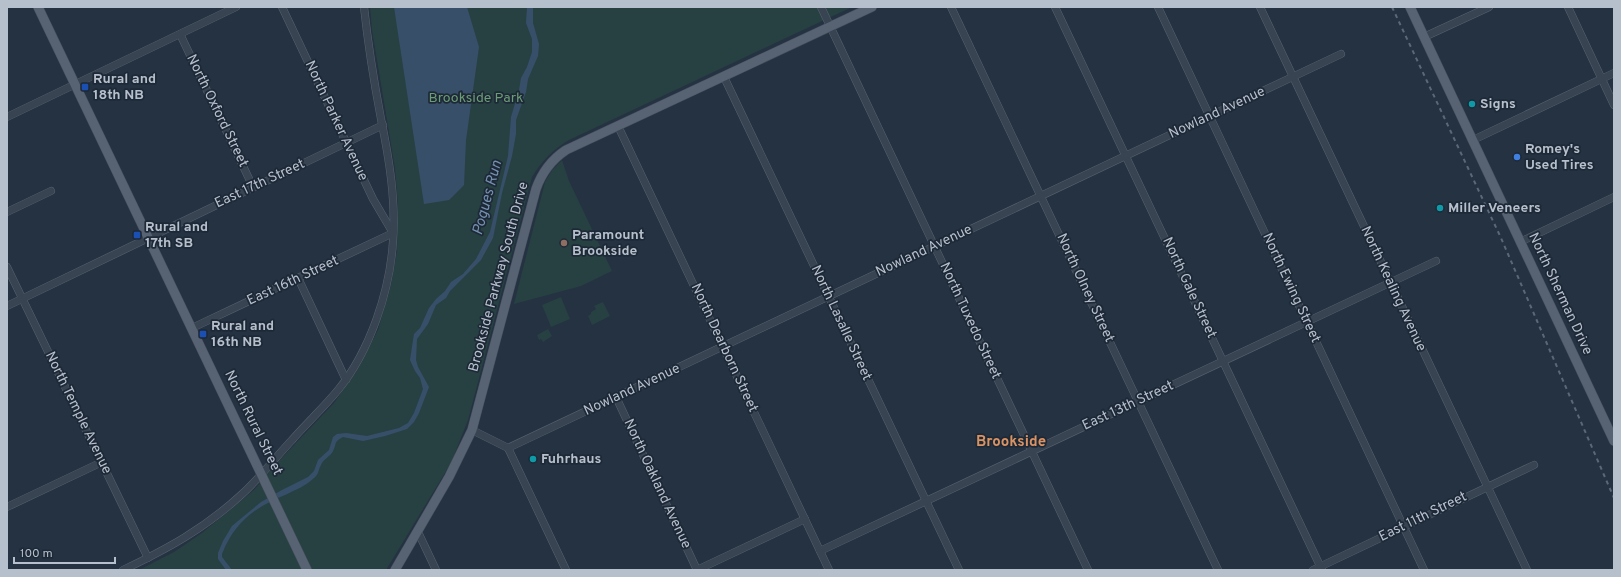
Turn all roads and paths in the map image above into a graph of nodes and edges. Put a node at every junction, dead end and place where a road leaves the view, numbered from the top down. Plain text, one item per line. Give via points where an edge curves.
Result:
1 (38, 7) edge
2 (236, 7) edge
3 (282, 7) edge
4 (364, 7) edge
5 (821, 7) edge
6 (872, 7) edge
7 (951, 7) edge
8 (1055, 7) edge
9 (1158, 7) edge
10 (1260, 7) edge
11 (1410, 7) edge
12 (1489, 7) edge
13 (1568, 7) edge
14 (830, 27) junction
15 (180, 34) junction
16 (1424, 37) junction
17 (1340, 54) dead end
18 (1614, 73) edge
19 (724, 77) junction
20 (1293, 77) junction
21 (1601, 79) junction
22 (75, 85) junction
23 (1614, 105) edge
24 (1210, 116) junction
25 (7, 118) edge
26 (382, 125) junction
27 (618, 126) junction
28 (1473, 140) junction
29 (346, 143) junction
30 (1126, 156) junction
31 (253, 187) junction
32 (51, 191) dead end
33 (1041, 196) junction
34 (1614, 197) edge
35 (7, 212) edge
36 (393, 234) junction
37 (148, 237) junction
38 (1520, 242) junction
39 (935, 246) junction
40 (1436, 261) dead end
41 (7, 267) edge
42 (298, 278) junction
43 (1390, 283) junction
44 (828, 296) junction
45 (22, 298) junction
46 (7, 306) edge
47 (1307, 322) junction
48 (192, 328) junction
49 (723, 346) junction
50 (1223, 361) junction
51 (346, 380) junction
52 (616, 397) junction
53 (1138, 401) junction
54 (472, 430) junction
55 (1614, 441) edge
56 (508, 448) junction
57 (1032, 451) junction
58 (102, 462) junction
59 (1534, 465) dead end
60 (261, 473) junction
61 (1487, 487) junction
62 (926, 501) junction
63 (7, 507) edge
64 (805, 519) junction
65 (1404, 527) junction
66 (418, 532) junction
67 (820, 551) junction
68 (148, 558) junction
69 (1321, 568) edge
70 (123, 570) edge
71 (307, 570) edge
72 (395, 570) edge
73 (436, 570) edge
74 (566, 570) edge
75 (697, 570) edge
76 (829, 570) edge
77 (959, 570) edge
78 (1088, 570) edge
79 (1218, 570) edge
80 (1313, 570) edge
81 (1424, 570) edge
82 (1527, 570) edge

1 - 22 main road, North Rural Street
2 - 15 street
3 - 29 street, North Parker Avenue
4 - 26 street
5 - 14 street, North Tuxedo Street
6 - 14 main road, Brookside Parkway South Drive
7 - 33 street, North Olney Street
8 - 30 street, North Gale Street
9 - 24 street, North Ewing Street
10 - 20 street, North Kealing Avenue
11 - 16 main road, North Sherman Drive
12 - 16 street
13 - 21 street
14 - 19 main road, Brookside Parkway South Drive
14 - 39 street, North Tuxedo Street
15 - 22 street
15 - 31 street, North Oxford Street
16 - 28 main road, North Sherman Drive
17 - 20 street, Nowland Avenue
18 - 21 street
19 - 27 main road, Brookside Parkway South Drive
19 - 44 street, North Lasalle Street
20 - 24 street, Nowland Avenue
20 - 43 street, North Kealing Avenue
21 - 23 street
21 - 28 street
22 - 25 street
22 - 37 main road, North Rural Street
24 - 30 street, Nowland Avenue
24 - 47 street, North Ewing Street
26 - 29 street, East 17th Street
26 - 36 street via 392,197
27 - 49 street, North Dearborn Street
27 - 54 main road, Brookside Parkway South Drive via 560,154 539,179
28 - 38 main road, North Sherman Drive
29 - 31 street, East 17th Street
29 - 36 street, North Parker Avenue
30 - 33 street, Nowland Avenue
30 - 50 street, North Gale Street
31 - 37 street, East 17th Street
32 - 35 street
33 - 39 street, Nowland Avenue
33 - 53 street, North Olney Street
34 - 38 street
36 - 42 street, East 16th Street
36 - 51 street via 383,300 359,358
37 - 45 street, East 17th Street
37 - 48 main road, North Rural Street
38 - 55 main road, North Sherman Drive
39 - 44 street, Nowland Avenue
39 - 57 street, North Tuxedo Street
40 - 43 street, East 13th Street
41 - 45 street, North Temple Avenue
42 - 48 street, East 16th Street
42 - 51 street
43 - 47 street, East 13th Street
43 - 61 street, North Kealing Avenue
44 - 49 street, Nowland Avenue
44 - 62 street, North Lasalle Street
45 - 46 street, East 17th Street
45 - 58 street, North Temple Avenue
47 - 50 street, East 13th Street
47 - 65 street, North Ewing Street
48 - 60 main road, North Rural Street
49 - 52 street, Nowland Avenue
49 - 64 street, North Dearborn Street
50 - 53 street, East 13th Street
50 - 69 street, North Gale Street
51 - 60 street
52 - 56 street, Nowland Avenue
52 - 75 street, North Oakland Avenue
53 - 57 street, East 13th Street
53 - 79 street, North Olney Street
54 - 56 street
54 - 66 main road, Brookside Parkway South Drive
56 - 74 street
57 - 62 street, East 13th Street
57 - 78 street, North Tuxedo Street
58 - 63 street
58 - 68 street, North Temple Avenue
59 - 61 street, East 11th Street
60 - 68 street via 242,495 198,529
60 - 71 main road, North Rural Street
61 - 65 street, East 11th Street
61 - 82 street, North Kealing Avenue
62 - 67 street, East 13th Street
62 - 77 street, North Lasalle Street
64 - 67 street, North Dearborn Street
64 - 75 street
65 - 69 street, East 11th Street
65 - 81 street, North Ewing Street
66 - 72 main road, Brookside Parkway South Drive
66 - 73 street
67 - 76 street, North Dearborn Street
68 - 70 street
69 - 80 street, East 11th Street

